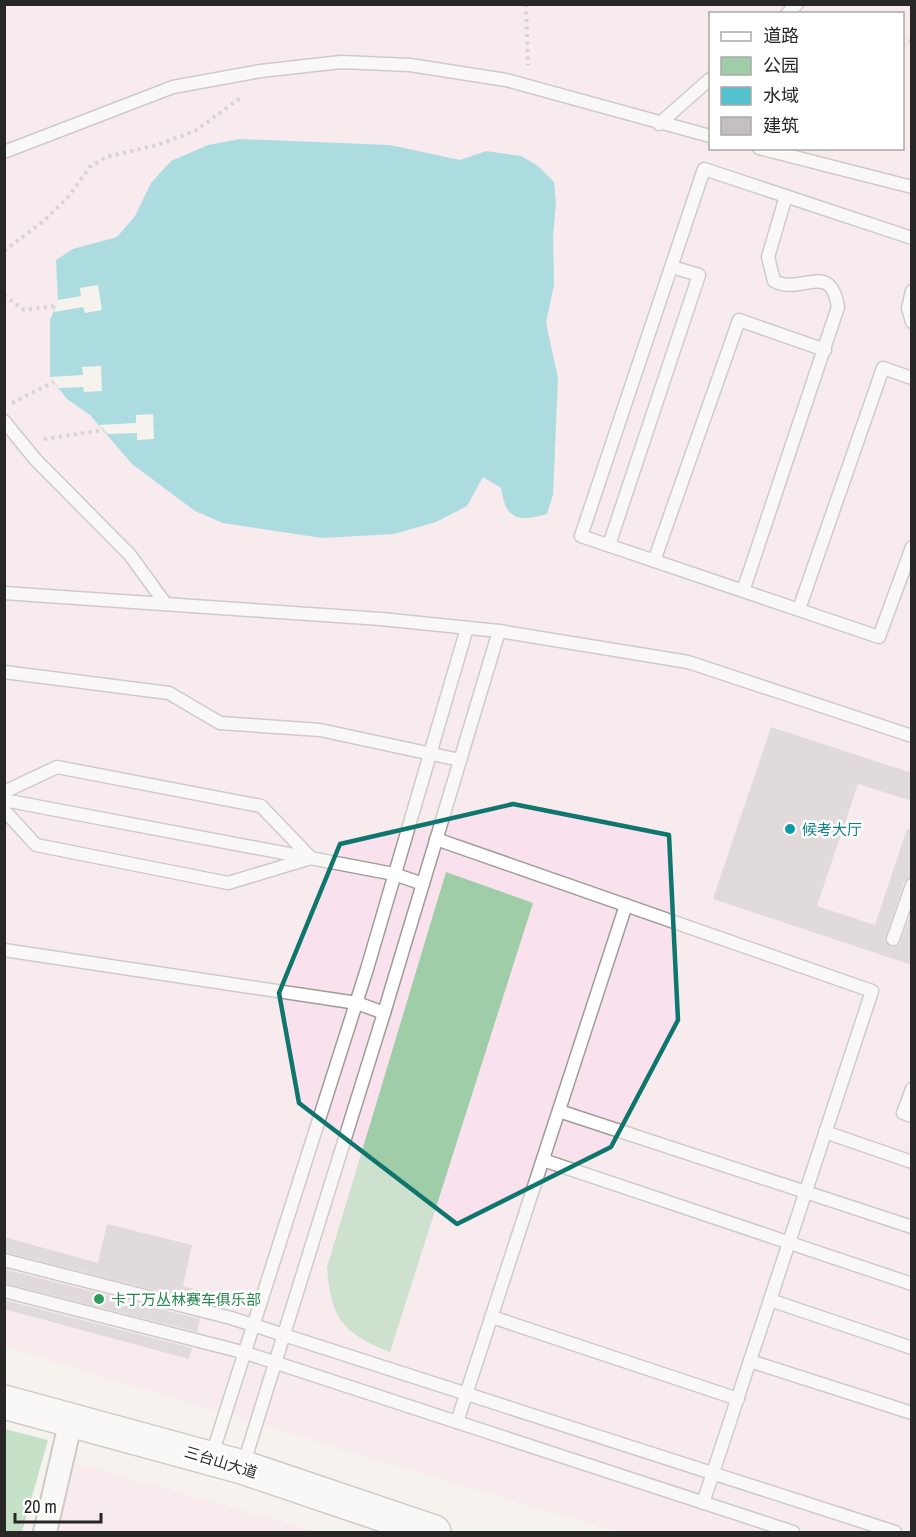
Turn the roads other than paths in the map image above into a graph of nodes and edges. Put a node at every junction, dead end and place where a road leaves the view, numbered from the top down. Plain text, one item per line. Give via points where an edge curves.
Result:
1 (709, 81) edge
2 (659, 124) junction
3 (709, 136) edge
4 (767, 150) edge
5 (4, 152) edge
6 (912, 186) edge
7 (786, 196) junction
8 (912, 238) edge
9 (672, 267) junction
10 (912, 291) edge
11 (912, 322) edge
12 (825, 350) junction
13 (912, 378) edge
14 (4, 421) edge
15 (609, 545) junction
16 (912, 548) edge
17 (654, 561) junction
18 (743, 591) junction
19 (4, 594) edge
20 (165, 603) junction
21 (799, 609) junction
22 (467, 628) junction
23 (499, 631) junction
24 (4, 672) edge
25 (912, 736) edge
26 (430, 754) junction
27 (460, 760) junction
28 (4, 792) edge
29 (4, 800) edge
30 (4, 810) edge
31 (436, 839) junction
32 (311, 858) junction
33 (394, 874) junction
34 (423, 884) junction
35 (912, 885) edge
36 (626, 905) junction
37 (893, 939) dead end
38 (4, 950) edge
39 (357, 1003) junction
40 (384, 1013) junction
41 (912, 1089) edge
42 (559, 1111) junction
43 (912, 1116) edge
44 (825, 1132) junction
45 (543, 1160) junction
46 (912, 1162) edge
47 (806, 1192) junction
48 (912, 1227) edge
49 (789, 1242) junction
50 (4, 1260) edge
51 (912, 1284) edge
52 (4, 1291) edge
53 (770, 1300) junction
54 (492, 1317) junction
55 (255, 1325) junction
56 (283, 1334) junction
57 (912, 1348) edge
58 (246, 1353) junction
59 (750, 1361) junction
60 (274, 1362) junction
61 (466, 1394) junction
62 (738, 1398) junction
63 (4, 1402) edge
64 (912, 1413) edge
65 (71, 1420) junction
66 (456, 1422) junction
67 (211, 1458) junction
68 (242, 1467) junction
69 (713, 1474) junction
70 (703, 1503) junction
71 (45, 1533) edge
72 (434, 1533) edge
73 (793, 1533) edge
74 (895, 1533) edge

1 - 2 lane
2 - 3 lane
2 - 5 lane via 506,80 410,65 341,62 173,87
4 - 6 lane
7 - 8 lane
7 - 9 lane via 704,168
7 - 12 lane via 768,257 771,272 774,281 785,287 812,279 824,281 835,291 838,308
9 - 15 lane via 699,275
9 - 15 lane via 581,536
10 - 11 lane via 908,308
12 - 17 lane via 739,320
12 - 18 lane
13 - 21 lane via 883,368
14 - 20 lane via 35,459 130,555
15 - 17 lane
16 - 21 lane via 879,637
17 - 18 lane
18 - 21 lane
19 - 20 lane
20 - 22 lane
22 - 23 lane
22 - 26 lane
23 - 25 lane via 688,662
23 - 27 lane
24 - 26 lane via 169,693 220,723 320,730
26 - 27 lane
26 - 33 lane
27 - 31 lane
28 - 32 lane via 57,767 261,806
29 - 32 lane
30 - 32 lane via 36,845 228,883
31 - 34 lane
31 - 36 lane
32 - 33 lane
33 - 34 lane
33 - 39 lane
34 - 40 lane
35 - 37 lane
36 - 42 lane
36 - 44 lane via 872,991
38 - 39 lane
39 - 40 lane
39 - 55 lane
40 - 56 lane
41 - 43 lane via 903,1113
42 - 45 lane
42 - 47 lane
44 - 46 lane
44 - 47 lane
45 - 49 lane
45 - 54 lane
47 - 48 lane
47 - 49 lane
49 - 51 lane
49 - 53 lane
50 - 55 lane
52 - 58 lane
53 - 57 lane
53 - 59 lane
54 - 61 lane
54 - 62 lane
55 - 56 lane
55 - 58 lane
56 - 60 lane
56 - 61 lane
58 - 60 lane
58 - 67 lane
59 - 62 lane
59 - 64 lane
60 - 66 lane
60 - 68 lane
61 - 66 lane
61 - 69 lane
62 - 69 lane
63 - 65 main road, 三台山大道
65 - 67 main road, 三台山大道
65 - 71 street
66 - 70 lane
67 - 68 main road, 三台山大道
68 - 72 main road, 三台山大道
69 - 70 lane
69 - 74 lane
70 - 73 lane

